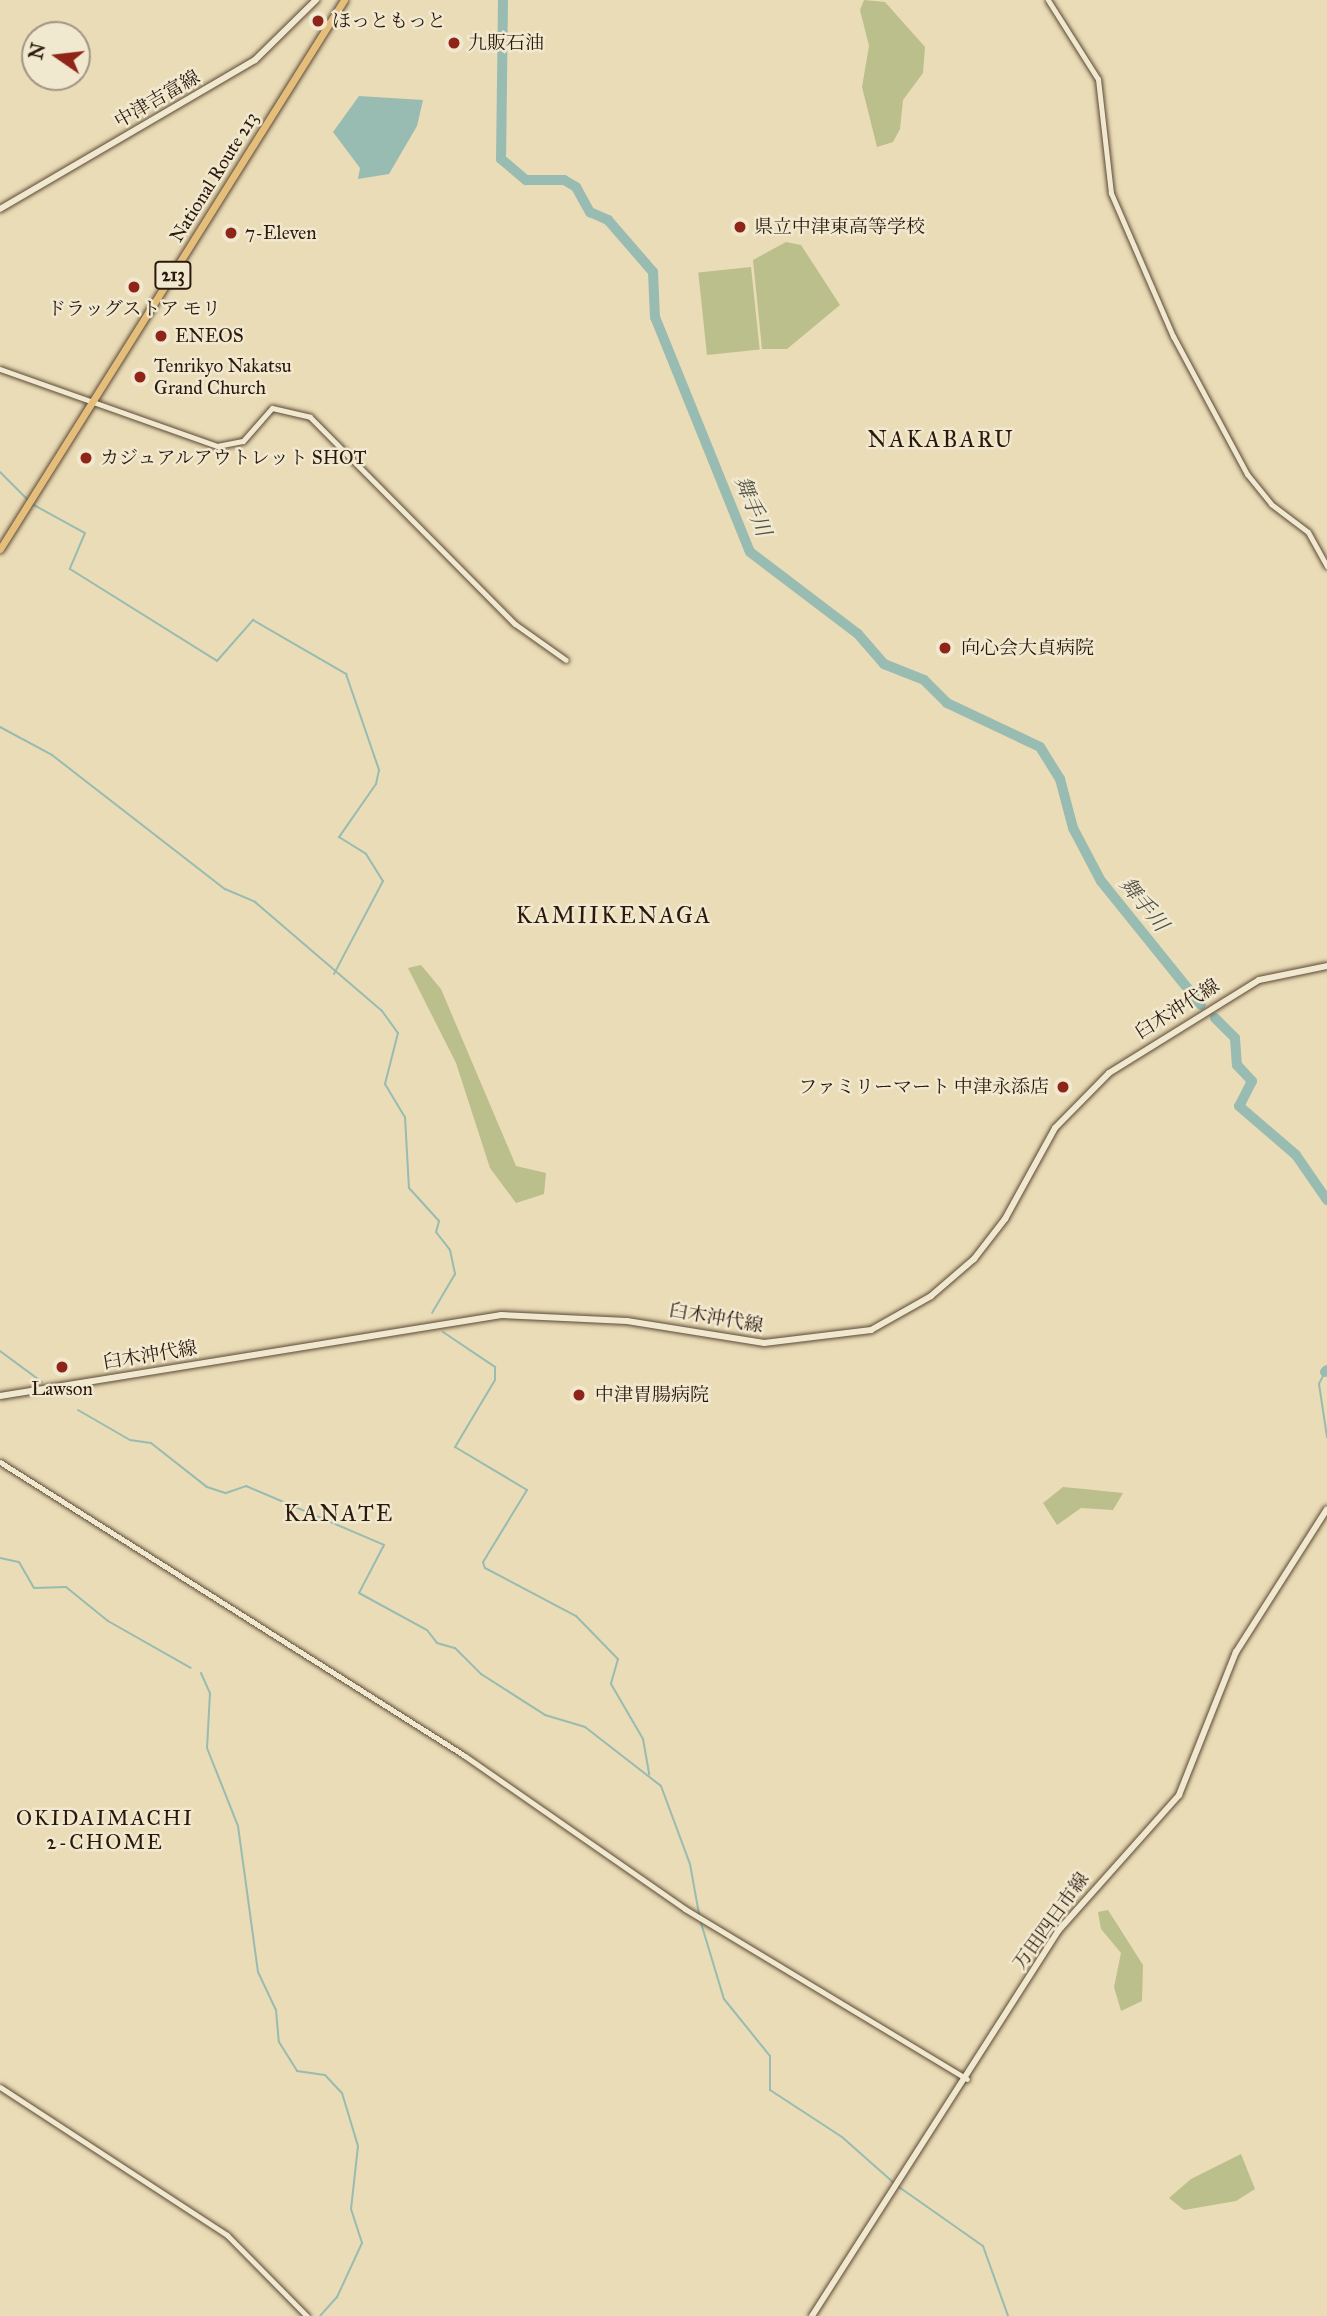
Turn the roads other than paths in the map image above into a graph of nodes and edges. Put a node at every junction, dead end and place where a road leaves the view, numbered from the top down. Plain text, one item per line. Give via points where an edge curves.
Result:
1 (317, 0) edge
2 (344, 0) edge
3 (1048, 0) edge
4 (0, 209) edge
5 (0, 369) edge
6 (92, 403) junction
7 (0, 549) edge
8 (1327, 566) edge
9 (566, 660) dead end
10 (1327, 966) edge
11 (0, 1396) edge
12 (0, 1462) edge
13 (1327, 1509) edge
14 (1320, 1520) junction
15 (1327, 1526) edge
16 (967, 2079) junction
17 (0, 2087) edge
18 (307, 2316) edge
19 (812, 2316) edge

1 - 4 main road, 中津吉富線 via 255,60
2 - 6 highway, National Route 213 / 213
3 - 8 street via 1098,79 1111,193 1173,336 1247,474 1271,504 1308,532
5 - 6 street
6 - 7 highway, National Route 213 / 213
6 - 9 street via 217,446 243,441 279,406 314,419 515,624
10 - 11 main road, 臼木沖代線 via 1259,980 1103,1078 1055,1128 1005,1219 974,1259 932,1296 871,1330 764,1343 627,1321 501,1315
12 - 16 street via 465,1756 685,1909
13 - 14 main road, 万田四日市線
14 - 15 street
14 - 16 main road, 万田四日市線 via 1236,1652 1179,1795 1062,1926
16 - 19 main road, 万田四日市線
17 - 18 street via 227,2235

